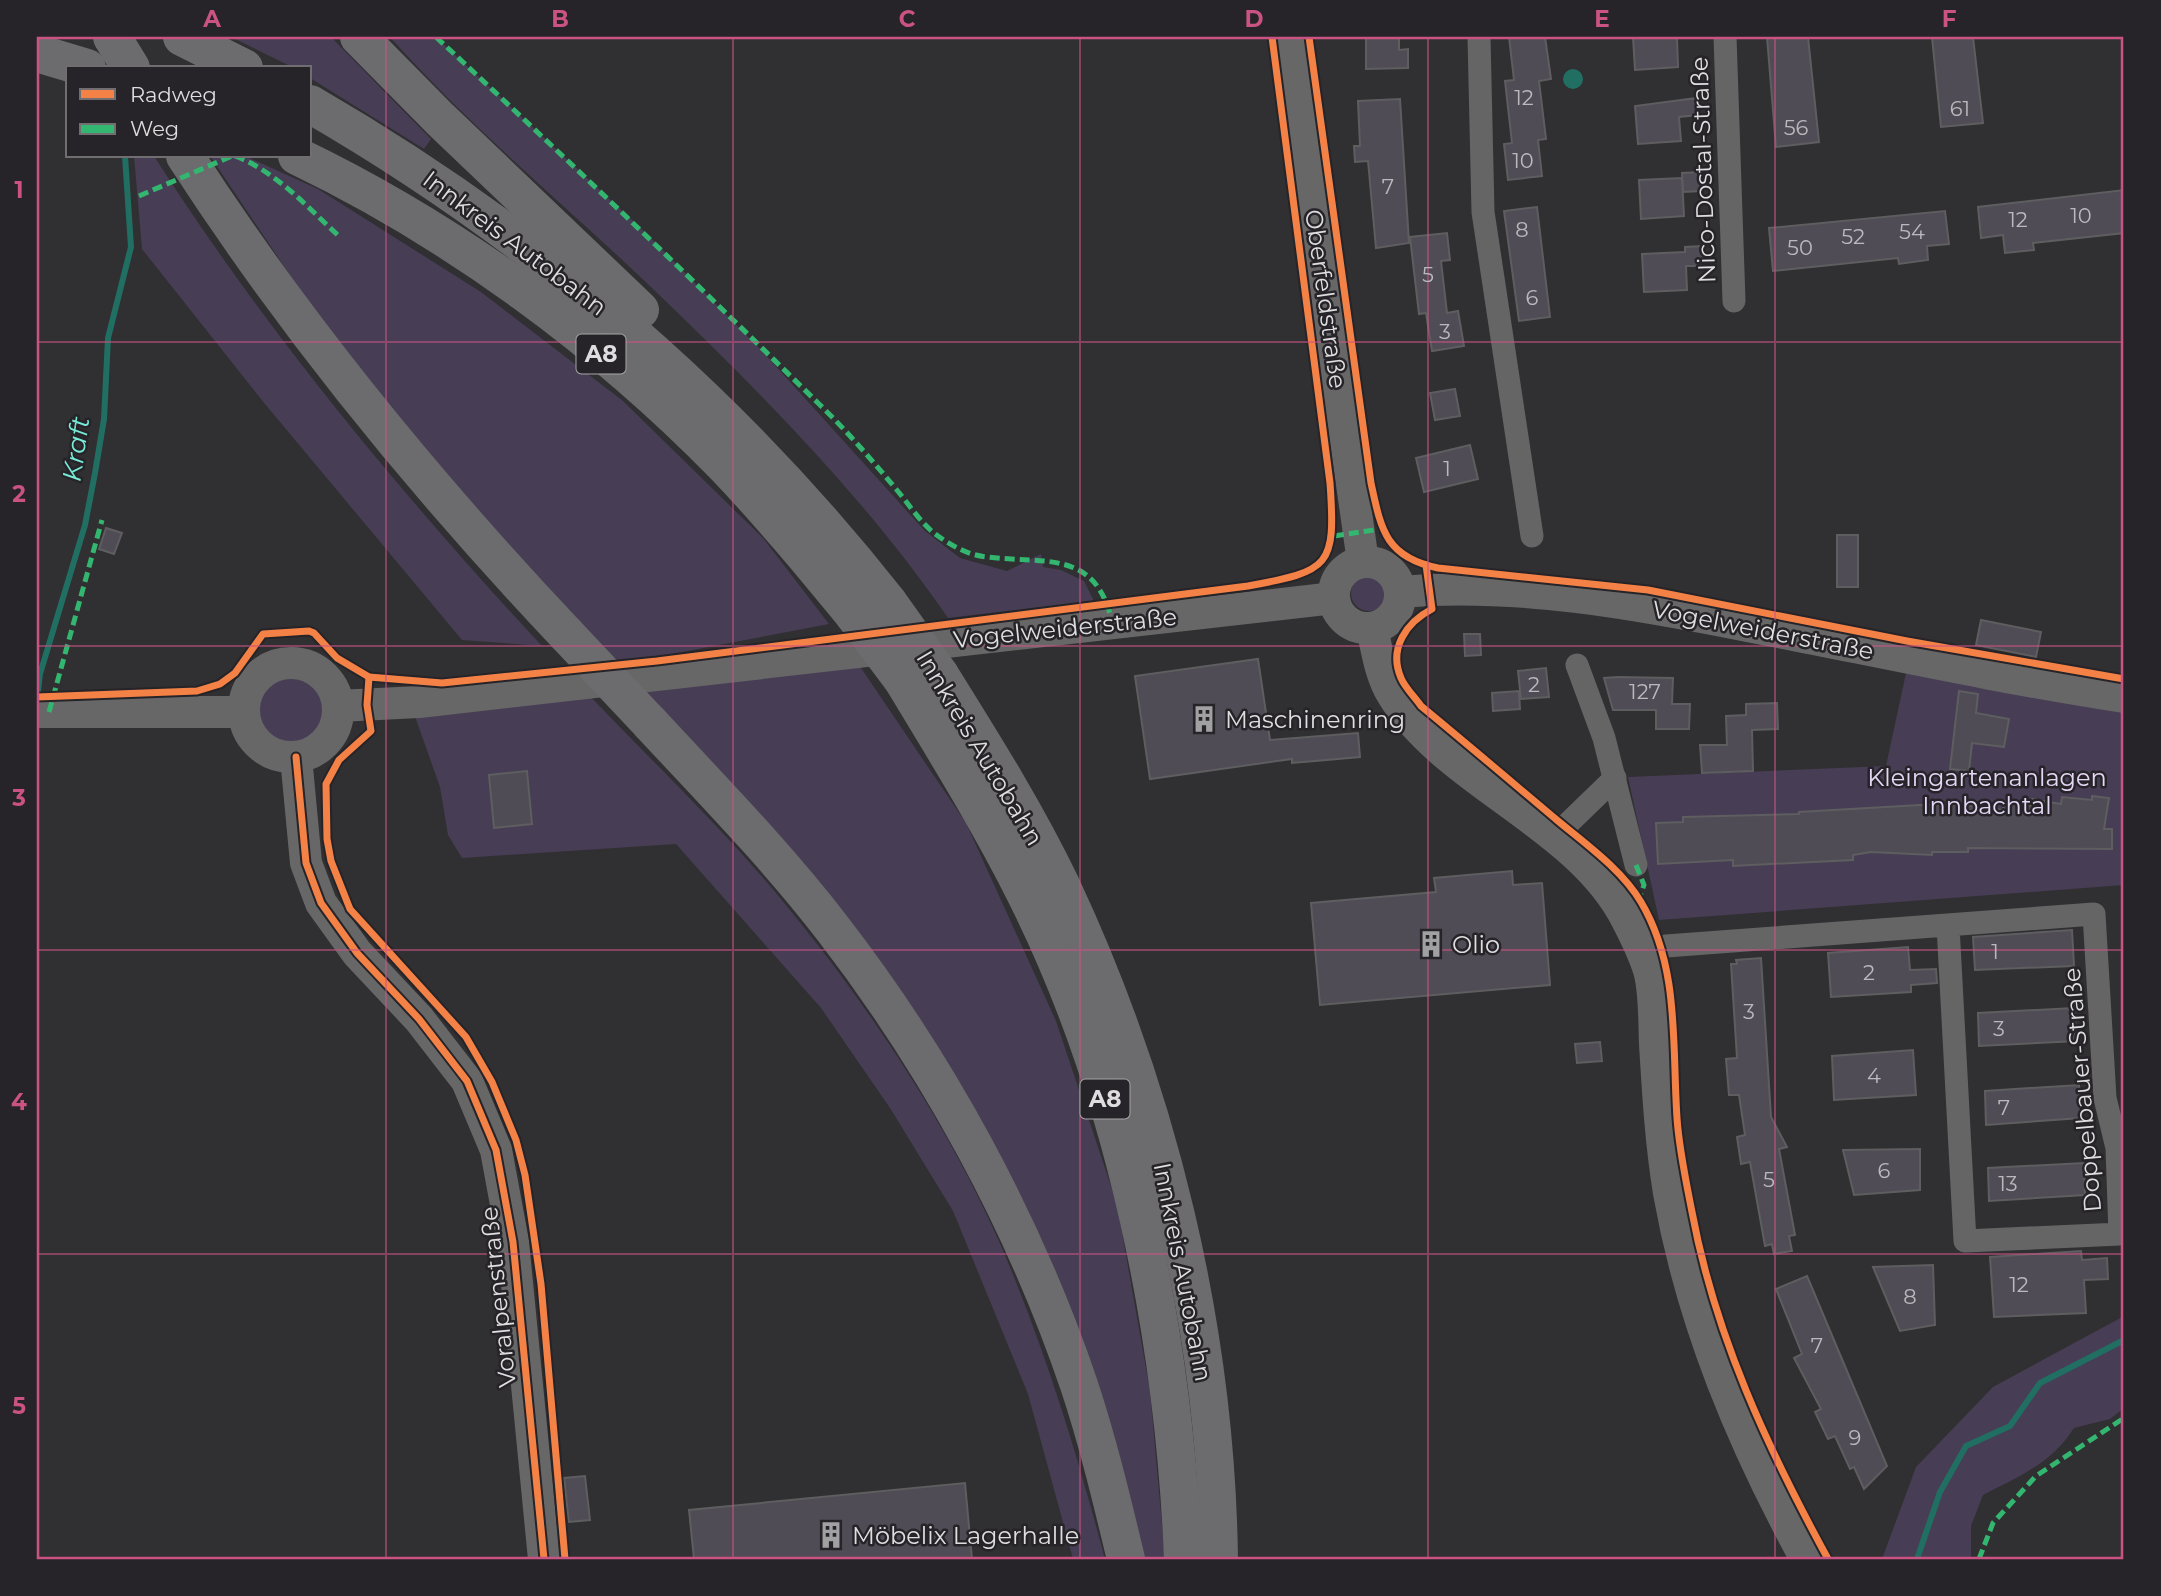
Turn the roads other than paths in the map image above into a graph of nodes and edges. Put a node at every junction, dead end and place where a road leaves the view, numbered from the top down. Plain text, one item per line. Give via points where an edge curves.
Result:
1 (112, 37) edge
2 (182, 37) edge
3 (359, 37) edge
4 (1289, 37) edge
5 (1479, 37) edge
6 (1724, 37) edge
7 (37, 53) edge
8 (80, 66) edge
9 (130, 66) edge
10 (240, 66) edge
11 (312, 105) edge
12 (186, 158) edge
13 (301, 158) edge
14 (1734, 301) dead end
15 (736, 428) junction
16 (1532, 536) dead end
17 (1363, 562) junction
18 (1400, 592) junction
19 (1334, 598) junction
20 (871, 608) junction
21 (1372, 628) junction
22 (1577, 665) dead end
23 (2124, 697) edge
24 (338, 706) junction
25 (43, 712) edge
26 (243, 712) junction
27 (296, 757) junction
28 (1615, 778) junction
29 (1554, 837) junction
30 (1636, 865) dead end
31 (1948, 926) junction
32 (1644, 954) junction
33 (544, 1559) edge
34 (1126, 1559) edge
35 (1183, 1559) edge
36 (1219, 1559) edge
37 (1806, 1559) edge

1 - 9 highway
2 - 10 highway
3 - 15 highway via 620,288
4 - 17 main road, Oberfeldstraße
5 - 16 street via 1483,212
6 - 14 street, Nico-Dostal-Straße
7 - 8 highway
11 - 15 highway, Innkreis Autobahn / A8 via 406,162 536,253 671,366
12 - 34 highway, bridge via 279,295 384,430 488,552 755,836 834,930 905,1033 972,1142 1035,1273 1079,1385
13 - 20 highway, Innkreis Autobahn / A8 via 463,251 604,355 724,466 788,536
15 - 20 highway, Innkreis Autobahn / A8 via 801,496
17 - 18 main road via 1384,566
17 - 19 main road via 1338,578
18 - 21 main road via 1390,619
18 - 23 main road, Vogelweiderstraße via 1516,591 1622,603
19 - 21 main road via 1346,621
19 - 24 main road, Vogelweiderstraße via 419,702
20 - 35 highway, Innkreis Autobahn / A8, bridge via 902,679 1027,896 1095,1066 1139,1220 1169,1379
20 - 36 highway, Innkreis Autobahn / A8, bridge via 940,675 1013,792 1061,886 1122,1033 1153,1128 1189,1282 1211,1421
21 - 29 main road via 1382,672 1404,711 1450,755
22 - 28 street
24 - 26 main road via 330,685 315,669 286,663 272,666 256,679
24 - 27 main road via 331,734 310,753
25 - 26 main road
26 - 27 main road via 251,734 267,751
27 - 33 main road, Voralpenstraße via 306,863 321,904 356,953 419,1019 461,1072 496,1150 513,1242
28 - 29 street
28 - 30 street
29 - 32 main road via 1621,908
31 - 31 street, Doppelbauer-Straße via 1974,920 2094,914 2105,1098 2117,1148 2120,1234 1965,1241
31 - 32 street, Doppelbauer-Straße via 1666,946
32 - 37 main road via 1651,978 1670,1194 1704,1335 1727,1398

